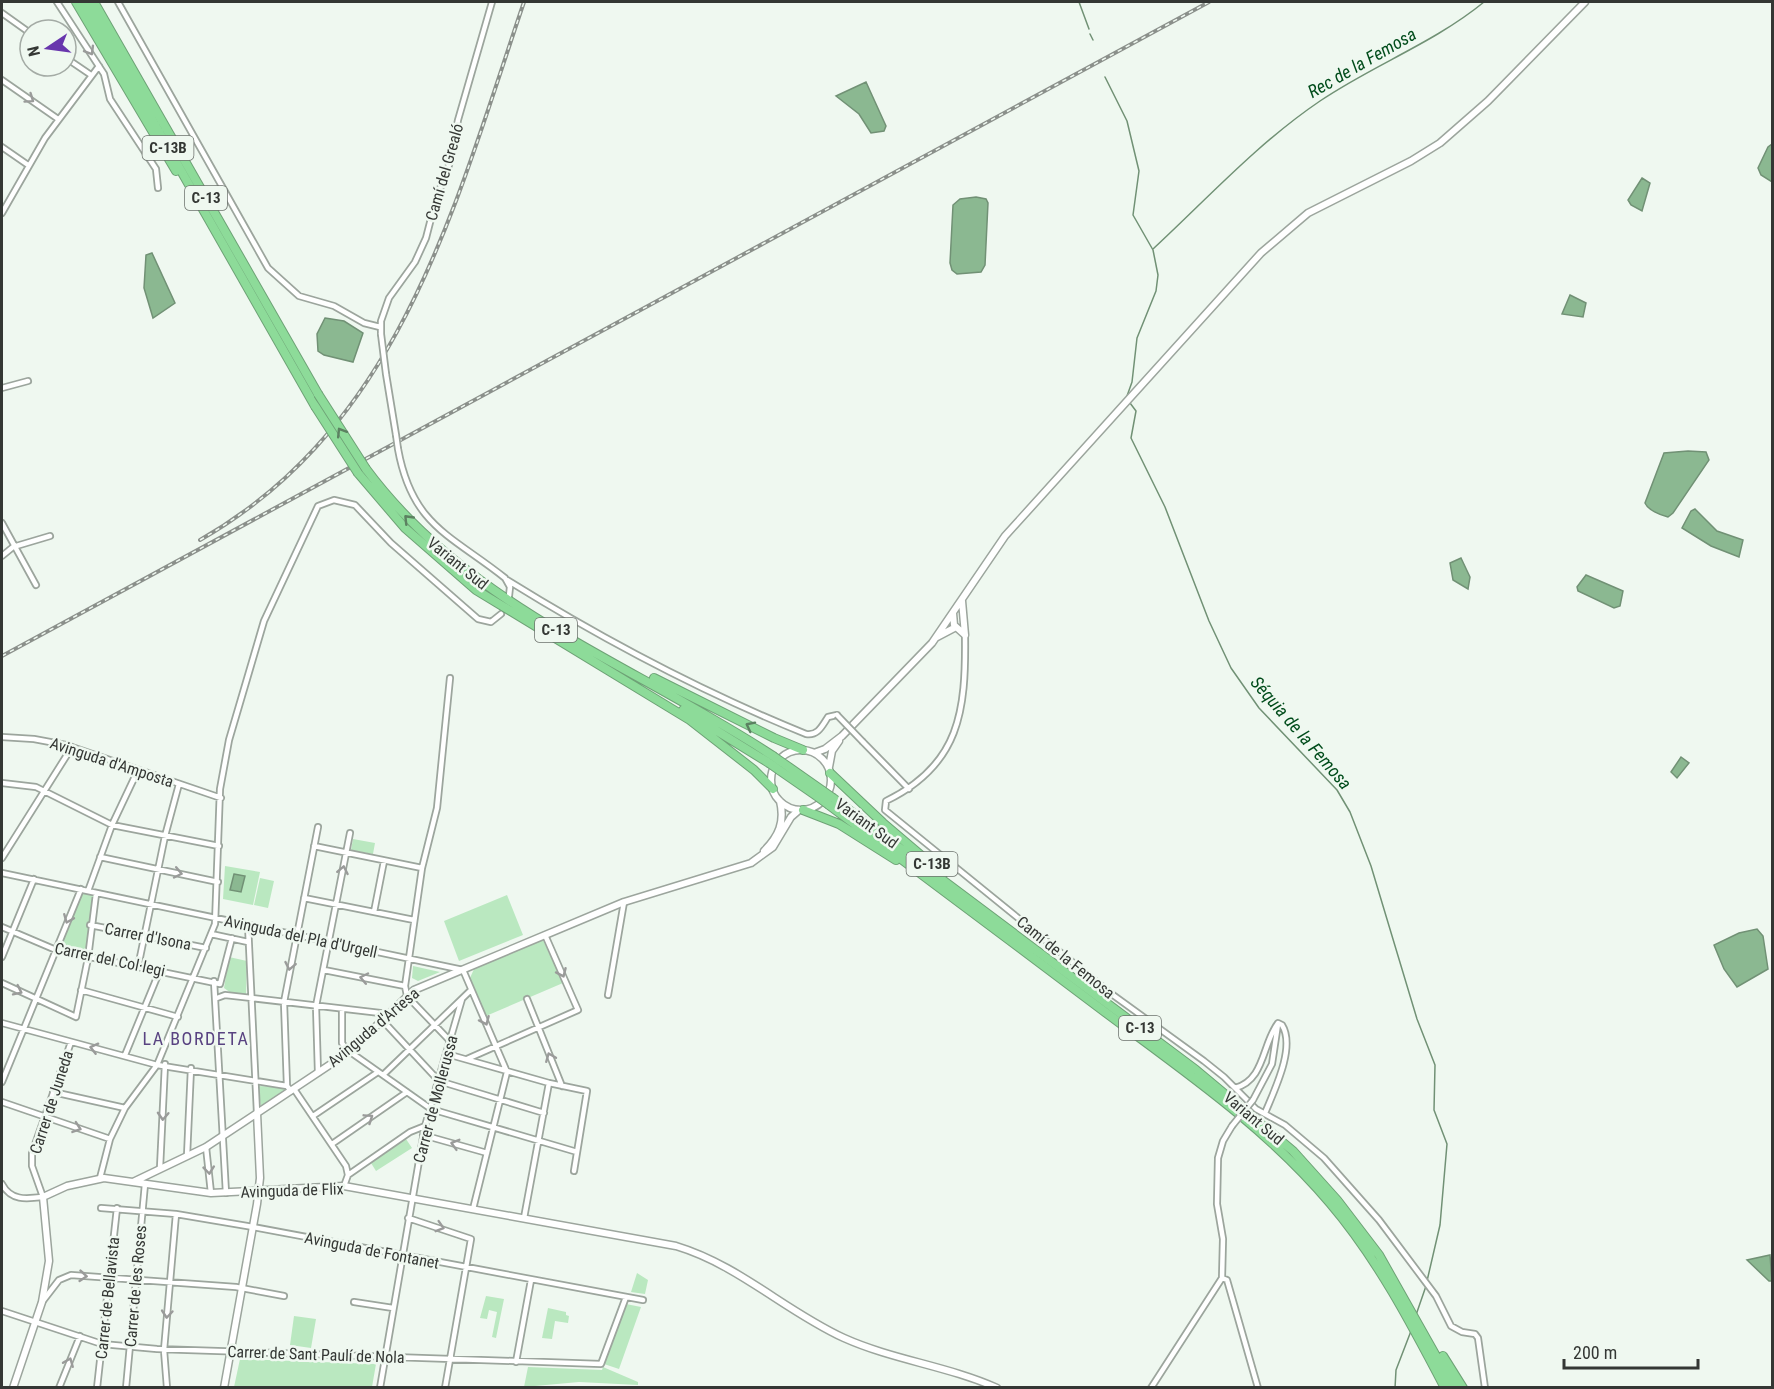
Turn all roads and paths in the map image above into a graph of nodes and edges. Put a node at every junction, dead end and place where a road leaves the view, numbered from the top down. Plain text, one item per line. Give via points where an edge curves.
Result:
1 (57, 2) edge
2 (74, 2) edge
3 (85, 2) edge
4 (94, 2) edge
5 (118, 2) edge
6 (492, 2) edge
7 (1585, 2) edge
8 (2, 13) edge
9 (18, 24) edge
10 (78, 66) edge
11 (99, 66) junction
12 (91, 75) junction
13 (2, 80) edge
14 (58, 119) junction
15 (2, 147) edge
16 (28, 165) junction
17 (158, 188) dead end
18 (2, 213) edge
19 (252, 294) junction
20 (380, 327) junction
21 (28, 381) dead end
22 (2, 388) edge
23 (362, 471) junction
24 (2, 523) edge
25 (50, 536) dead end
26 (13, 547) junction
27 (2, 556) edge
28 (507, 580) junction
29 (36, 585) dead end
30 (509, 596) dead end
31 (962, 600) junction
32 (501, 614) dead end
33 (530, 615) junction
34 (951, 616) junction
35 (963, 620) junction
36 (956, 627) junction
37 (965, 635) junction
38 (937, 637) junction
39 (604, 665) junction
40 (450, 678) dead end
41 (842, 736) junction
42 (2, 737) edge
43 (72, 747) junction
44 (803, 750) junction
45 (814, 753) junction
46 (771, 760) junction
47 (138, 770) junction
48 (830, 770) junction
49 (2, 783) edge
50 (179, 784) junction
51 (773, 789) junction
52 (909, 789) junction
53 (45, 791) junction
54 (221, 798) junction
55 (780, 801) junction
56 (831, 801) junction
57 (801, 810) junction
58 (112, 825) junction
59 (781, 826) junction
60 (318, 827) dead end
61 (350, 833) dead end
62 (165, 836) junction
63 (219, 846) junction
64 (314, 846) junction
65 (769, 851) junction
66 (346, 853) junction
67 (100, 857) junction
68 (2, 858) edge
69 (384, 861) junction
70 (747, 864) junction
71 (422, 868) junction
72 (158, 869) junction
73 (2, 873) edge
74 (34, 879) junction
75 (218, 882) junction
76 (81, 889) junction
77 (88, 891) junction
78 (96, 894) junction
79 (304, 898) junction
80 (627, 902) junction
81 (336, 904) junction
82 (150, 905) junction
83 (374, 912) junction
84 (216, 918) junction
85 (414, 920) junction
86 (90, 925) junction
87 (248, 925) junction
88 (2, 927) edge
89 (13, 931) junction
90 (1000, 933) junction
91 (211, 934) junction
92 (144, 935) junction
93 (296, 935) junction
94 (545, 935) junction
95 (231, 938) junction
96 (248, 942) junction
97 (328, 942) junction
98 (206, 948) junction
99 (56, 950) junction
100 (1037, 951) junction
101 (2, 957) edge
102 (88, 958) junction
103 (409, 958) junction
104 (444, 966) junction
105 (138, 967) junction
106 (463, 969) junction
107 (160, 970) junction
108 (324, 970) junction
109 (447, 976) junction
110 (195, 977) junction
111 (214, 981) junction
112 (2, 983) edge
113 (220, 984) junction
114 (405, 986) junction
115 (81, 990) junction
116 (471, 990) junction
117 (225, 995) junction
118 (608, 995) dead end
119 (407, 996) junction
120 (217, 998) junction
121 (251, 998) junction
122 (35, 999) junction
123 (462, 999) junction
124 (527, 999) dead end
125 (284, 1002) junction
126 (316, 1006) junction
127 (145, 1008) junction
128 (342, 1009) junction
129 (389, 1014) junction
130 (178, 1017) junction
131 (383, 1021) junction
132 (2, 1023) edge
133 (1278, 1023) junction
134 (435, 1025) junction
135 (538, 1028) junction
136 (23, 1030) junction
137 (450, 1041) junction
138 (71, 1042) junction
139 (496, 1046) junction
140 (410, 1049) junction
141 (349, 1052) junction
142 (447, 1054) junction
143 (125, 1055) junction
144 (466, 1060) junction
145 (2, 1062) edge
146 (165, 1064) junction
147 (157, 1065) junction
148 (8, 1066) junction
149 (191, 1068) junction
150 (378, 1072) junction
151 (507, 1072) junction
152 (318, 1073) junction
153 (221, 1074) junction
154 (383, 1075) junction
155 (255, 1081) junction
156 (439, 1081) junction
157 (2, 1082) edge
158 (549, 1083) junction
159 (562, 1086) junction
160 (290, 1088) junction
161 (1235, 1088) junction
162 (54, 1092) junction
163 (407, 1092) junction
164 (500, 1098) junction
165 (2, 1102) edge
166 (125, 1108) junction
167 (431, 1109) junction
168 (257, 1113) junction
169 (544, 1113) junction
170 (1265, 1113) junction
171 (314, 1116) junction
172 (45, 1117) junction
173 (425, 1126) junction
174 (493, 1128) junction
175 (223, 1135) junction
176 (423, 1135) junction
177 (110, 1139) junction
178 (540, 1142) junction
179 (332, 1144) junction
180 (206, 1147) junction
181 (577, 1152) junction
182 (487, 1153) junction
183 (187, 1156) junction
184 (160, 1168) junction
185 (574, 1171) dead end
186 (348, 1174) junction
187 (100, 1178) junction
188 (132, 1182) junction
189 (2, 1184) edge
190 (145, 1184) junction
191 (344, 1186) junction
192 (258, 1191) junction
193 (54, 1193) junction
194 (211, 1193) junction
195 (226, 1193) junction
196 (43, 1197) junction
197 (411, 1198) junction
198 (101, 1208) dead end
199 (117, 1208) junction
200 (45, 1209) junction
201 (473, 1209) junction
202 (142, 1211) junction
203 (176, 1214) junction
204 (408, 1218) junction
205 (524, 1218) junction
206 (253, 1227) junction
207 (401, 1256) junction
208 (466, 1268) junction
209 (1222, 1278) junction
210 (108, 1279) junction
211 (531, 1280) junction
212 (136, 1281) junction
213 (170, 1284) junction
214 (241, 1288) junction
215 (284, 1296) dead end
216 (626, 1297) junction
217 (643, 1300) dead end
218 (42, 1302) junction
219 (354, 1302) dead end
220 (393, 1308) junction
221 (2, 1311) edge
222 (35, 1322) junction
223 (80, 1336) junction
224 (1431, 1338) junction
225 (102, 1344) junction
226 (130, 1346) junction
227 (164, 1350) junction
228 (230, 1351) junction
229 (385, 1357) junction
230 (450, 1359) junction
231 (516, 1362) junction
232 (1485, 1387) edge
233 (13, 1388) edge
234 (59, 1388) edge
235 (97, 1388) edge
236 (126, 1388) edge
237 (167, 1388) edge
238 (224, 1388) edge
239 (380, 1388) edge
240 (445, 1388) edge
241 (997, 1388) edge
242 (1150, 1388) edge
243 (1258, 1388) edge
244 (1445, 1388) edge
245 (1454, 1388) edge
246 (1463, 1388) edge

1 -> 11 street
2 - 19 highway, C-13 via 239,279
3 - 19 highway, C-13B
23 -> 4 highway, C-13, bridge
5 - 20 street via 264,264 299,296 334,306 364,323
6 - 20 street, Camí del Grealó via 426,238 415,262 388,298
7 - 31 main road via 1488,101 1440,143 1308,213 1281,233 1203,314 1133,397 1005,536
8 - 9 street
10 - 12 street
11 - 12 street
11 - 17 street via 110,99 156,169
12 - 14 street
13 -> 14 street
14 - 16 street
15 - 16 street
16 - 18 street
19 - 23 highway, C-13, bridge via 315,406
20 - 28 street, Camí del Grealó, bridge via 398,449 409,489 427,517 461,548
21 - 22 street
33 -> 23 highway, Variant Sud / C-13 via 442,552
23 - 39 highway, C-13 via 405,528 456,575 506,611
24 - 26 street
25 - 26 street
26 - 27 street
26 - 29 street
28 - 30 street
28 - 52 street, Camí del Grealó, bridge via 710,692 806,734 819,731 828,717 837,716
31 - 34 main road
31 - 35 main road
32 - 54 street via 491,622 478,619 391,543 355,505 334,500 318,506 264,621 229,740
44 -> 33 highway
33 - 46 highway, Variant Sud / C-13 via 676,697
34 - 35 main road
34 - 36 main road
34 - 38 main road
35 - 37 main road
36 - 37 main road
36 - 38 main road
37 - 52 street, Camí de la Femosa via 960,719 939,761
38 - 41 main road
39 - 46 highway, Variant Sud / C-13
39 - 51 highway via 610,673 707,732
40 - 71 street via 437,808
41 - 45 main road
41 - 48 main road via 832,751
42 - 43 street, Avinguda d'Amposta
43 - 47 street, Avinguda d'Amposta
43 - 53 street
44 - 45 main road
44 - 51 main road via 790,752 779,760 772,776
45 - 48 main road
46 - 56 highway, Variant Sud / C-13, bridge
47 - 50 street, Avinguda d'Amposta
47 - 58 street
48 - 57 main road via 830,789 824,800
48 - 100 highway, C-13B via 900,838
49 - 53 street via 27,784
50 - 54 street, Avinguda d'Amposta
50 - 62 street
51 - 55 main road
52 - 161 street, Camí de la Femosa via 884,804 885,810 1113,995
53 - 58 street
53 - 68 street
54 - 63 street
55 - 57 main road
55 - 59 main road
56 - 90 highway, Variant Sud / C-13
56 - 100 highway, Variant Sud / C-13
57 - 65 main road via 791,817
57 - 90 highway, C-13B via 852,832
58 - 62 street
58 - 67 street
59 - 65 main road
59 - 70 main road via 768,846
60 - 64 street
61 - 66 street
62 - 63 street
62 - 72 street
63 - 75 street
64 - 66 street
64 - 79 street
65 - 70 main road
66 - 69 street
81 -> 66 street
67 - 72 street
67 - 77 street
69 - 71 street
69 - 83 street
70 - 80 main road, Avinguda d'Artesa
71 - 85 street
72 -> 75 street
72 - 82 street
73 - 74 street
74 - 76 street
74 - 89 street
75 - 84 street
76 - 77 street
76 -> 99 street
77 - 78 street
78 - 82 street, Avinguda del Pla d'Urgell
78 - 86 street
79 - 81 street
79 - 93 street
80 - 94 main road, Avinguda d'Artesa
80 - 118 street
81 - 83 street
81 - 97 street
82 - 84 street, Avinguda del Pla d'Urgell
82 - 92 street
83 - 85 street
84 - 87 street, Avinguda del Pla d'Urgell
84 - 91 street
85 - 103 street
86 - 92 street, Carrer d'Isona
86 - 102 street
87 - 93 street, Avinguda del Pla d'Urgell
87 - 96 street
88 - 89 street, Carrer del Col·legi
89 - 99 street, Carrer del Col·legi
89 - 101 street
90 - 244 highway, C-13 via 1220,1099 1278,1148 1350,1227 1404,1311
91 - 95 street
91 - 98 street
92 - 98 street, Carrer d'Isona
92 - 105 street
93 - 97 street, Avinguda del Pla d'Urgell
93 -> 125 street
94 - 106 main road, Avinguda d'Artesa
94 -> 135 street via 579,1010
95 - 96 street
95 - 113 street
96 - 121 street
97 - 103 street, Avinguda del Pla d'Urgell
97 - 108 street
98 - 110 street
99 - 102 street, Carrer del Col·legi
99 - 122 street
100 - 224 highway, Variant Sud / C-13 via 1274,1134 1330,1191 1379,1255
102 - 105 street, Carrer del Col·legi
102 - 115 street
103 - 104 street, Avinguda del Pla d'Urgell
103 - 114 street
104 - 106 street, Avinguda del Pla d'Urgell
104 - 109 street
105 - 107 street, Carrer del Col·legi
106 - 109 main road, Avinguda d'Artesa
106 - 116 street
107 - 110 street, Carrer del Col·legi
107 - 127 street
114 -> 108 street
108 - 126 street
109 - 119 main road, Avinguda d'Artesa
110 - 111 street, Carrer del Col·legi
110 - 130 street
111 - 113 street, Carrer del Col·legi
111 - 120 street
112 -> 122 street
113 - 117 street
114 - 119 street
115 - 122 street via 76,1017
115 - 127 street
116 - 123 street
116 -> 139 street
117 - 120 street
117 - 121 street
119 - 129 main road, Avinguda d'Artesa
119 - 134 street
120 - 153 street
121 - 125 street
121 - 155 street
122 - 136 street
123 - 134 street
123 - 137 street, Carrer de Mollerussa
124 - 135 street
125 - 126 street
125 - 160 street
126 - 128 street
126 - 152 street
127 - 130 street
127 - 143 street
128 - 129 street
128 - 141 street via 342,1043
129 - 131 main road, Avinguda d'Artesa
130 - 147 street
131 - 140 street
131 - 141 main road, Avinguda d'Artesa
132 - 136 street
133 - 161 street via 1256,1074 1245,1086
133 - 170 street via 1285,1028 1284,1057
133 - 209 street, bridge via 1272,1064 1253,1100 1223,1141 1217,1204 1223,1239
134 - 137 street
134 - 140 street
135 - 139 street
159 -> 135 street
136 - 138 street
136 - 148 street
137 - 142 street, Carrer de Mollerussa
143 -> 138 street
138 - 162 street, Carrer de Juneda
139 - 144 street
139 - 151 street
140 - 154 street
140 - 156 street
141 - 150 street
141 - 152 main road, Avinguda d'Artesa
142 - 144 street
142 - 156 street, Carrer de Mollerussa
143 - 147 street
144 - 151 street
145 - 148 street
146 - 147 street
146 - 149 street
146 -> 184 street
147 - 166 street
148 - 157 street
149 - 153 street
149 - 183 street
150 - 154 street
150 - 171 street
151 - 158 street
151 - 164 street
152 - 160 main road, Avinguda d'Artesa
153 - 155 street
153 - 175 street
154 - 163 street
155 - 160 street
155 - 168 street
156 - 164 street
156 - 167 street, Carrer de Mollerussa
158 - 159 street
158 - 169 street
159 - 181 street via 586,1091
160 - 168 main road, Avinguda d'Artesa
160 - 171 street
161 - 170 street, Camí de la Femosa
162 - 166 street
162 - 172 street, Carrer de Juneda
163 - 167 street
179 -> 163 street
164 - 169 street
164 - 174 street
165 - 172 street
166 - 177 street
167 - 173 street, Carrer de Mollerussa
167 - 174 street
168 - 175 main road, Avinguda d'Artesa
168 - 192 main road
169 - 178 street
170 - 232 street, Camí de la Femosa via 1324,1158 1379,1220 1429,1288 1451,1326 1475,1334
171 - 179 street
172 -> 177 street
172 - 196 street, Carrer de Juneda via 31,1160
173 - 176 street, Carrer de Mollerussa
173 - 186 street
174 - 178 street
174 - 182 street
175 - 180 main road, Avinguda d'Artesa
175 - 195 street
182 -> 176 street
176 - 197 street, Carrer de Mollerussa
177 - 187 street
178 - 181 street
178 - 205 street
179 - 186 street
180 - 183 main road, Avinguda d'Artesa
180 -> 194 street
181 - 185 street
182 - 201 street
183 - 184 main road, Avinguda d'Artesa
184 - 188 main road, Avinguda d'Artesa
186 - 191 street
187 - 188 main road, Avinguda de Flix
187 - 193 main road, Avinguda de Flix
188 - 190 main road, Avinguda de Flix
189 - 196 street via 8,1194 16,1197
190 - 194 main road, Avinguda de Flix
190 - 202 street, Carrer de les Roses
191 - 192 main road, Avinguda de Flix
191 - 197 main road, Avinguda de Flix
192 - 195 main road, Avinguda de Flix
192 - 206 main road
193 - 196 main road, Avinguda de Flix
193 - 200 main road
194 - 195 main road, Avinguda de Flix
196 - 200 main road
197 - 201 main road, Avinguda de Flix
197 - 204 street, Carrer de Mollerussa
198 - 199 street, Avinguda de Fontanet
199 - 202 street, Avinguda de Fontanet
199 - 210 street, Carrer de Bellavista
200 - 218 main road via 49,1261
201 - 205 main road, Avinguda de Flix
202 - 203 street, Avinguda de Fontanet
202 - 212 street, Carrer de les Roses
203 - 206 street, Avinguda de Fontanet
203 - 213 street
204 - 207 street, Carrer de Mollerussa
204 -> 208 street via 471,1239
205 - 241 main road, Avinguda de Flix via 676,1246 708,1257 845,1338 953,1370
206 - 207 street, Avinguda de Fontanet
206 - 214 main road
207 - 208 street, Avinguda de Fontanet
207 - 220 street, Carrer de Mollerussa
208 - 211 street, Avinguda de Fontanet
208 - 230 street
209 - 242 street
209 - 243 street via 1227,1280 1233,1297
210 - 212 street
218 -> 210 street via 59,1280 71,1275
210 - 225 street, Carrer de Bellavista
211 - 216 street, Avinguda de Fontanet
211 - 231 street
212 - 213 street
212 - 226 street, Carrer de les Roses
213 - 214 street
213 -> 227 street
214 - 215 street
214 - 228 main road
216 - 217 street, Avinguda de Fontanet
216 - 231 street, Carrer de Sant Paulí de Nola via 601,1364
218 - 222 main road
219 - 220 street
220 - 229 street, Carrer de Mollerussa
221 - 222 street, Carrer de Sant Paulí de Nola
222 - 223 street, Carrer de Sant Paulí de Nola
222 - 233 main road
223 - 225 street, Carrer de Sant Paulí de Nola
234 -> 223 street
224 - 245 highway, C-13
224 - 246 highway
225 - 226 street, Carrer de Sant Paulí de Nola
225 - 235 street, Carrer de Bellavista
226 - 227 street, Carrer de Sant Paulí de Nola
226 - 236 street, Carrer de les Roses
227 - 228 street, Carrer de Sant Paulí de Nola
227 - 237 street
228 - 229 street, Carrer de Sant Paulí de Nola
228 - 238 main road
229 - 230 street, Carrer de Sant Paulí de Nola
229 - 239 street, Carrer de Mollerussa
230 - 231 street, Carrer de Sant Paulí de Nola
230 - 240 street

